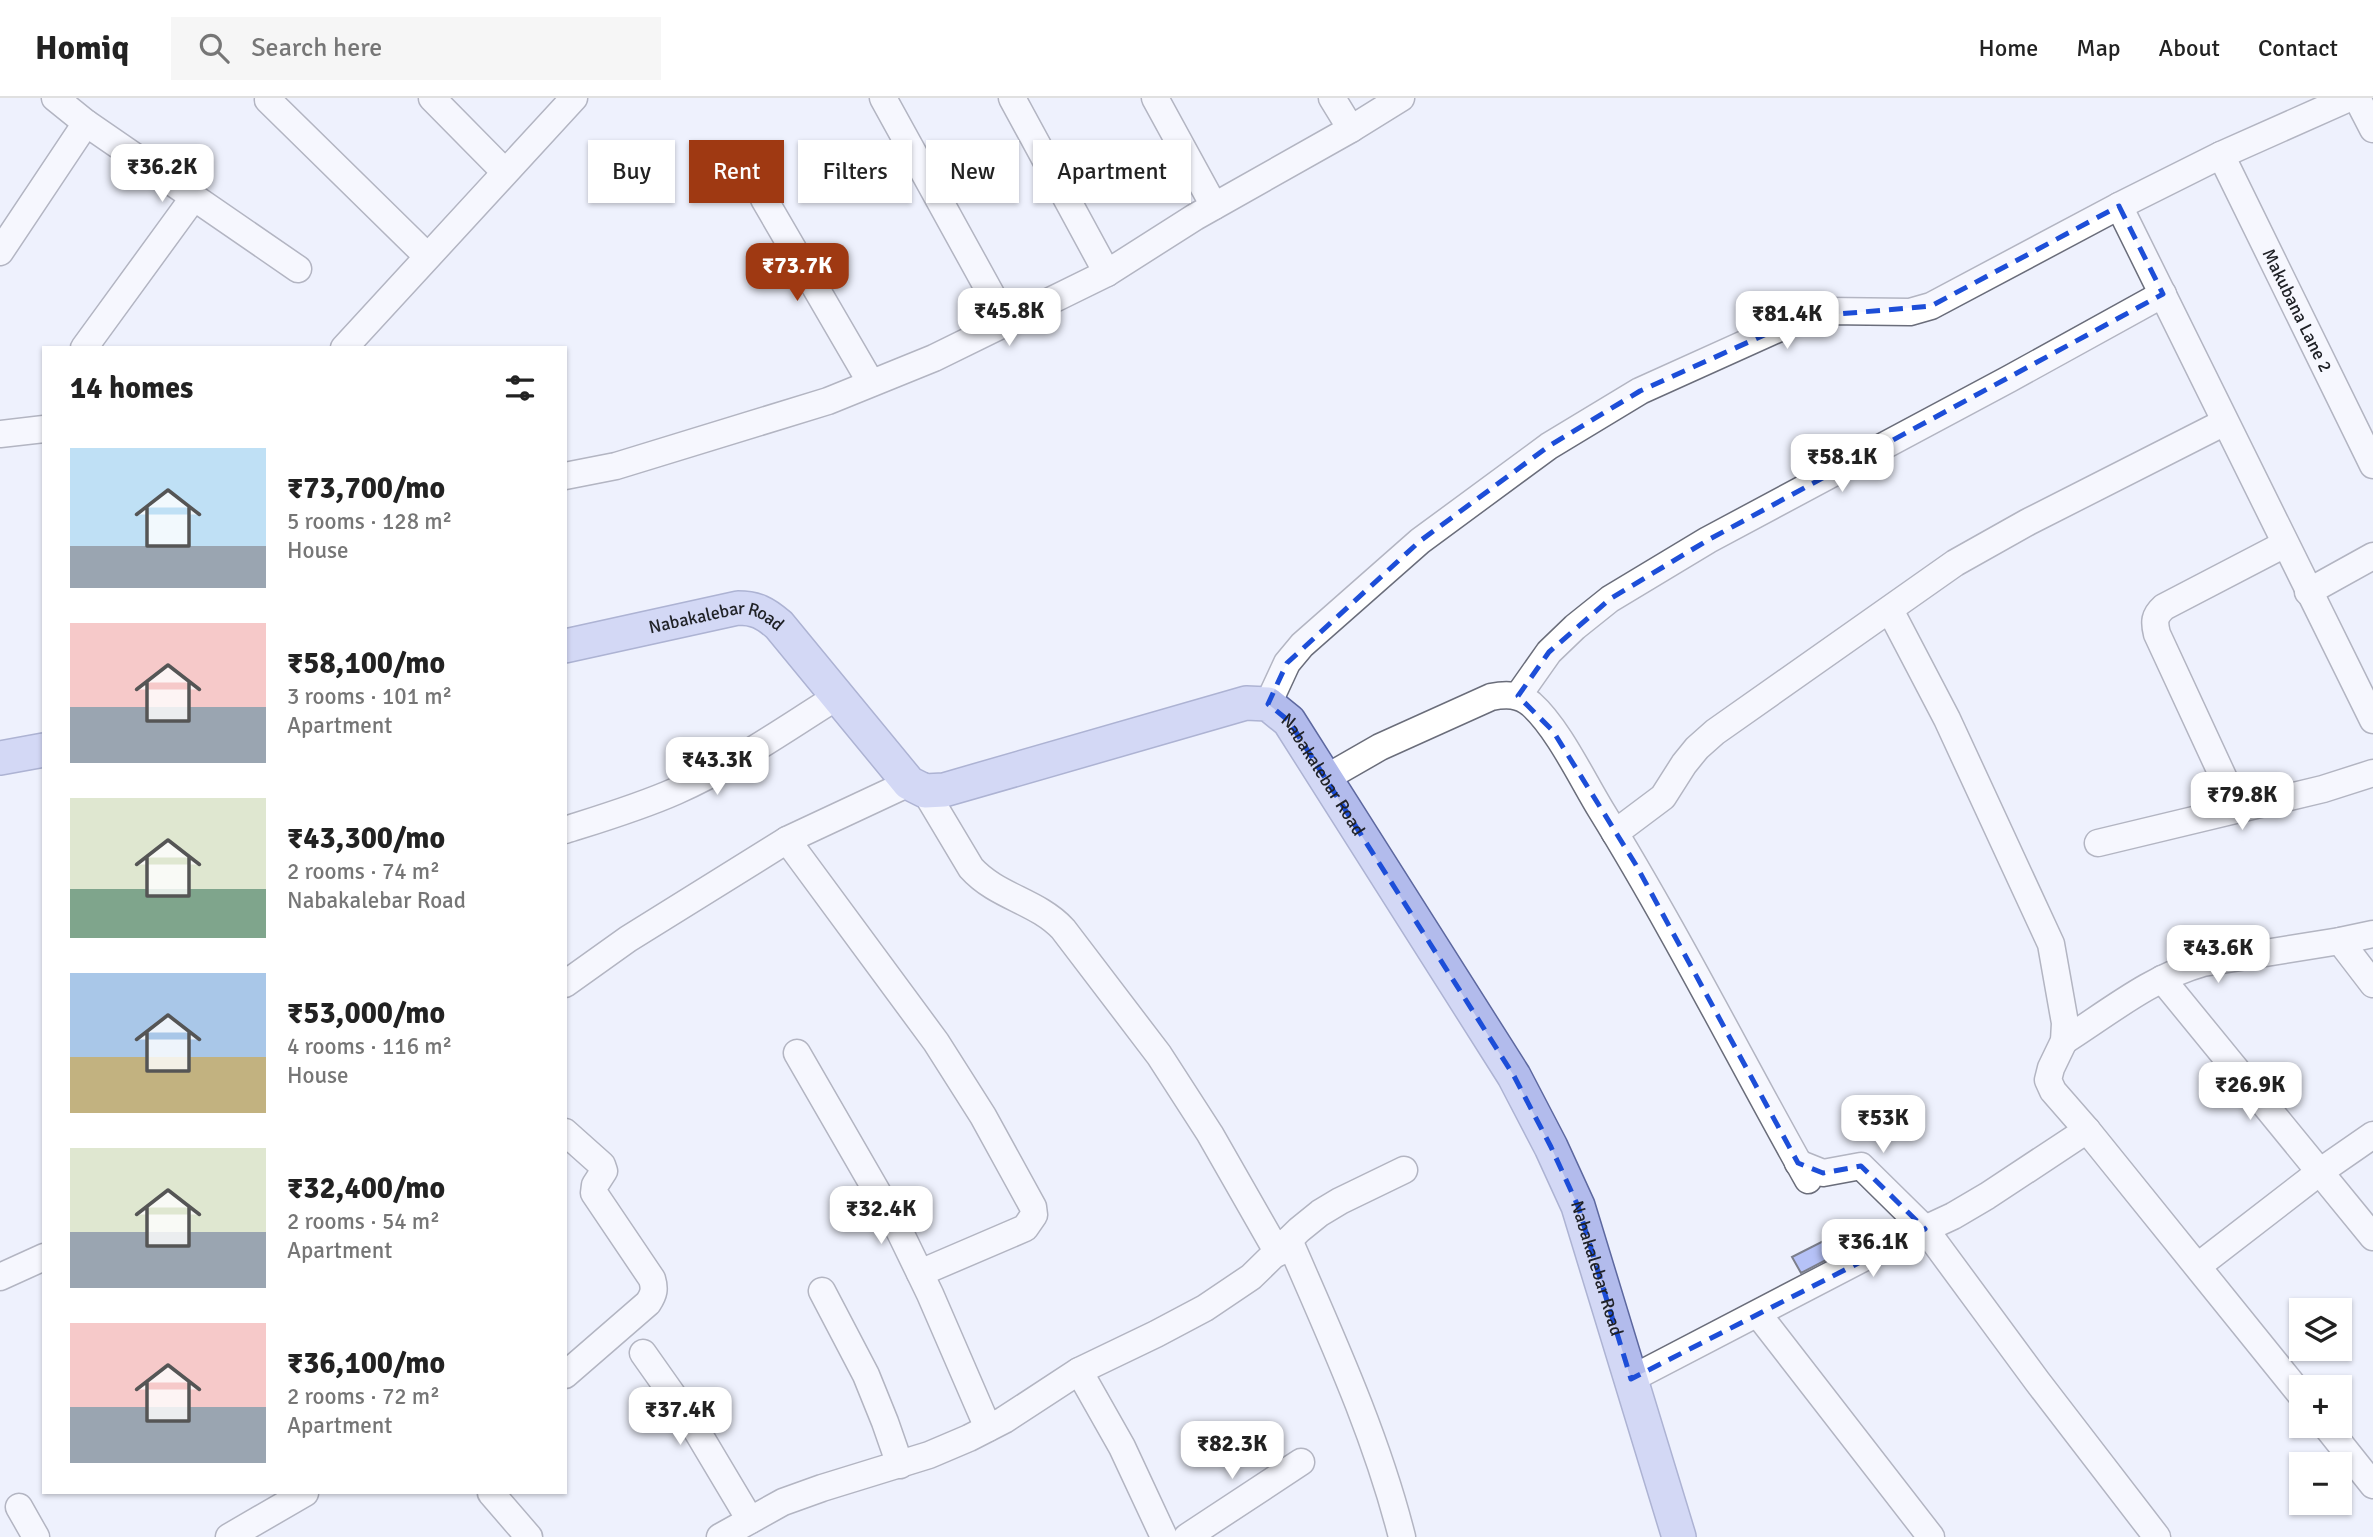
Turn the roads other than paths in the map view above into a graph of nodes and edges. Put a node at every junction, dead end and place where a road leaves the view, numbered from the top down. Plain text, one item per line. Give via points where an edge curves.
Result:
1 (55, 98) edge
2 (432, 98) edge
3 (574, 98) edge
4 (883, 98) edge
5 (1012, 98) edge
6 (1155, 98) edge
7 (1332, 98) edge
8 (1401, 98) edge
9 (2349, 98) edge
10 (2357, 98) edge
11 (268, 100) dead end
12 (86, 123) junction
13 (1351, 129) junction
14 (2373, 129) edge
15 (2221, 155) junction
16 (505, 172) junction
17 (194, 197) junction
18 (766, 203) edge
19 (1214, 206) junction
20 (2119, 206) junction
21 (0, 252) edge
22 (427, 256) junction
23 (298, 269) dead end
24 (1107, 273) junction
25 (2163, 294) junction
26 (1007, 323) junction
27 (85, 346) edge
28 (346, 346) edge
29 (871, 383) junction
30 (2225, 422) junction
31 (42, 424) edge
32 (0, 433) edge
33 (2373, 465) edge
34 (567, 476) edge
35 (2285, 544) junction
36 (2373, 556) edge
37 (2308, 592) junction
38 (1889, 610) junction
39 (567, 646) edge
40 (838, 696) junction
41 (1518, 696) junction
42 (1268, 704) junction
43 (2373, 720) edge
44 (42, 750) edge
45 (0, 758) edge
46 (2373, 773) edge
47 (1326, 778) junction
48 (917, 787) junction
49 (2238, 809) junction
50 (567, 829) edge
51 (1615, 833) junction
52 (788, 840) junction
53 (2098, 843) dead end
54 (2373, 934) edge
55 (2340, 941) junction
56 (2162, 979) junction
57 (567, 983) edge
58 (2373, 984) edge
59 (2064, 1041) junction
60 (797, 1053) dead end
61 (2087, 1130) junction
62 (567, 1134) edge
63 (2373, 1135) edge
64 (1404, 1170) dead end
65 (2321, 1171) junction
66 (1925, 1229) junction
67 (2373, 1237) edge
68 (1283, 1246) junction
69 (42, 1258) edge
70 (2197, 1266) junction
71 (920, 1273) junction
72 (0, 1277) edge
73 (822, 1291) dead end
74 (1758, 1314) junction
75 (643, 1353) dead end
76 (1079, 1371) junction
77 (567, 1373) edge
78 (1631, 1379) junction
79 (2289, 1380) edge
80 (988, 1428) junction
81 (2336, 1438) edge
82 (1301, 1462) dead end
83 (900, 1465) junction
84 (2373, 1485) edge
85 (302, 1494) edge
86 (492, 1494) edge
87 (19, 1507) dead end
88 (750, 1520) junction
89 (36, 1537) edge
90 (229, 1537) edge
91 (529, 1537) edge
92 (720, 1537) edge
93 (1164, 1537) edge
94 (1188, 1537) edge
95 (1402, 1537) edge
96 (1679, 1537) edge
97 (1931, 1537) edge
98 (2157, 1537) edge

1 - 12 street
2 - 16 street
3 - 16 street
4 - 26 street
5 - 24 street
6 - 19 street
7 - 13 street
8 - 13 street
9 - 15 street
10 - 14 street
11 - 22 street
12 - 17 street
12 - 21 street
13 - 19 street
15 - 20 street
15 - 33 street, Makubana Lane 2
16 - 22 street
17 - 23 street
17 - 27 street
18 - 29 street
19 - 24 street
20 - 25 street
20 - 42 street via 1931,306 1910,312 1827,311 1804,317 1640,391 1549,446 1420,541 1302,645 1287,663
22 - 28 street
24 - 26 street
25 - 30 street
25 - 41 street via 1708,540 1610,599 1549,652
26 - 29 street
29 - 34 street via 828,401 616,466
30 - 35 street
30 - 38 street via 2028,522 1955,563
31 - 32 street
35 - 37 street
35 - 49 street via 2164,607 2154,622
36 - 37 street
37 - 43 street
38 - 51 street via 1715,732 1684,764 1663,797
38 - 59 street via 1947,719 2040,916 2057,972
39 - 40 main road, Nabakalebar Road via 751,608 779,625
40 - 48 main road, Nabakalebar Road
40 - 50 street via 678,790
41 - 47 street via 1491,697 1380,747
41 - 51 street via 1531,704 1553,731
42 - 47 main road, Nabakalebar Road via 1289,721
42 - 48 main road, Nabakalebar Road via 1246,703 944,790
44 - 45 main road
46 - 49 street
47 - 78 main road, Nabakalebar Road via 1514,1076 1551,1147 1578,1206
48 - 52 street
48 - 68 street via 980,878 1053,918 1070,939 1158,1055
49 - 53 street
51 - 66 street via 1803,1171 1823,1173 1861,1166
52 - 57 street via 628,939
52 - 71 street via 936,1042 984,1115 1033,1207 1034,1215 1025,1228
54 - 55 street
55 - 56 street via 2203,963
55 - 58 street
56 - 59 street
56 - 65 street
59 - 61 street via 2049,1080
60 - 71 street
61 - 66 street via 1987,1196
61 - 70 street
62 - 77 street via 602,1165 604,1171 594,1193 654,1287 648,1303
63 - 65 street
64 - 68 street via 1339,1201
65 - 67 street
65 - 70 street
66 - 74 street
66 - 98 street
68 - 76 street via 1251,1277 1205,1308
68 - 95 street via 1338,1353 1376,1451
69 - 72 street
70 - 79 street
71 - 80 street
73 - 83 street via 866,1375
74 - 78 street
74 - 97 street
75 - 88 street via 691,1421
76 - 80 street
76 - 93 street via 1122,1447
78 - 96 main road, Nabakalebar Road
80 - 83 street
81 - 84 street
82 - 94 street
83 - 88 street via 783,1502
85 - 90 street
86 - 91 street
87 - 89 street
88 - 92 street

